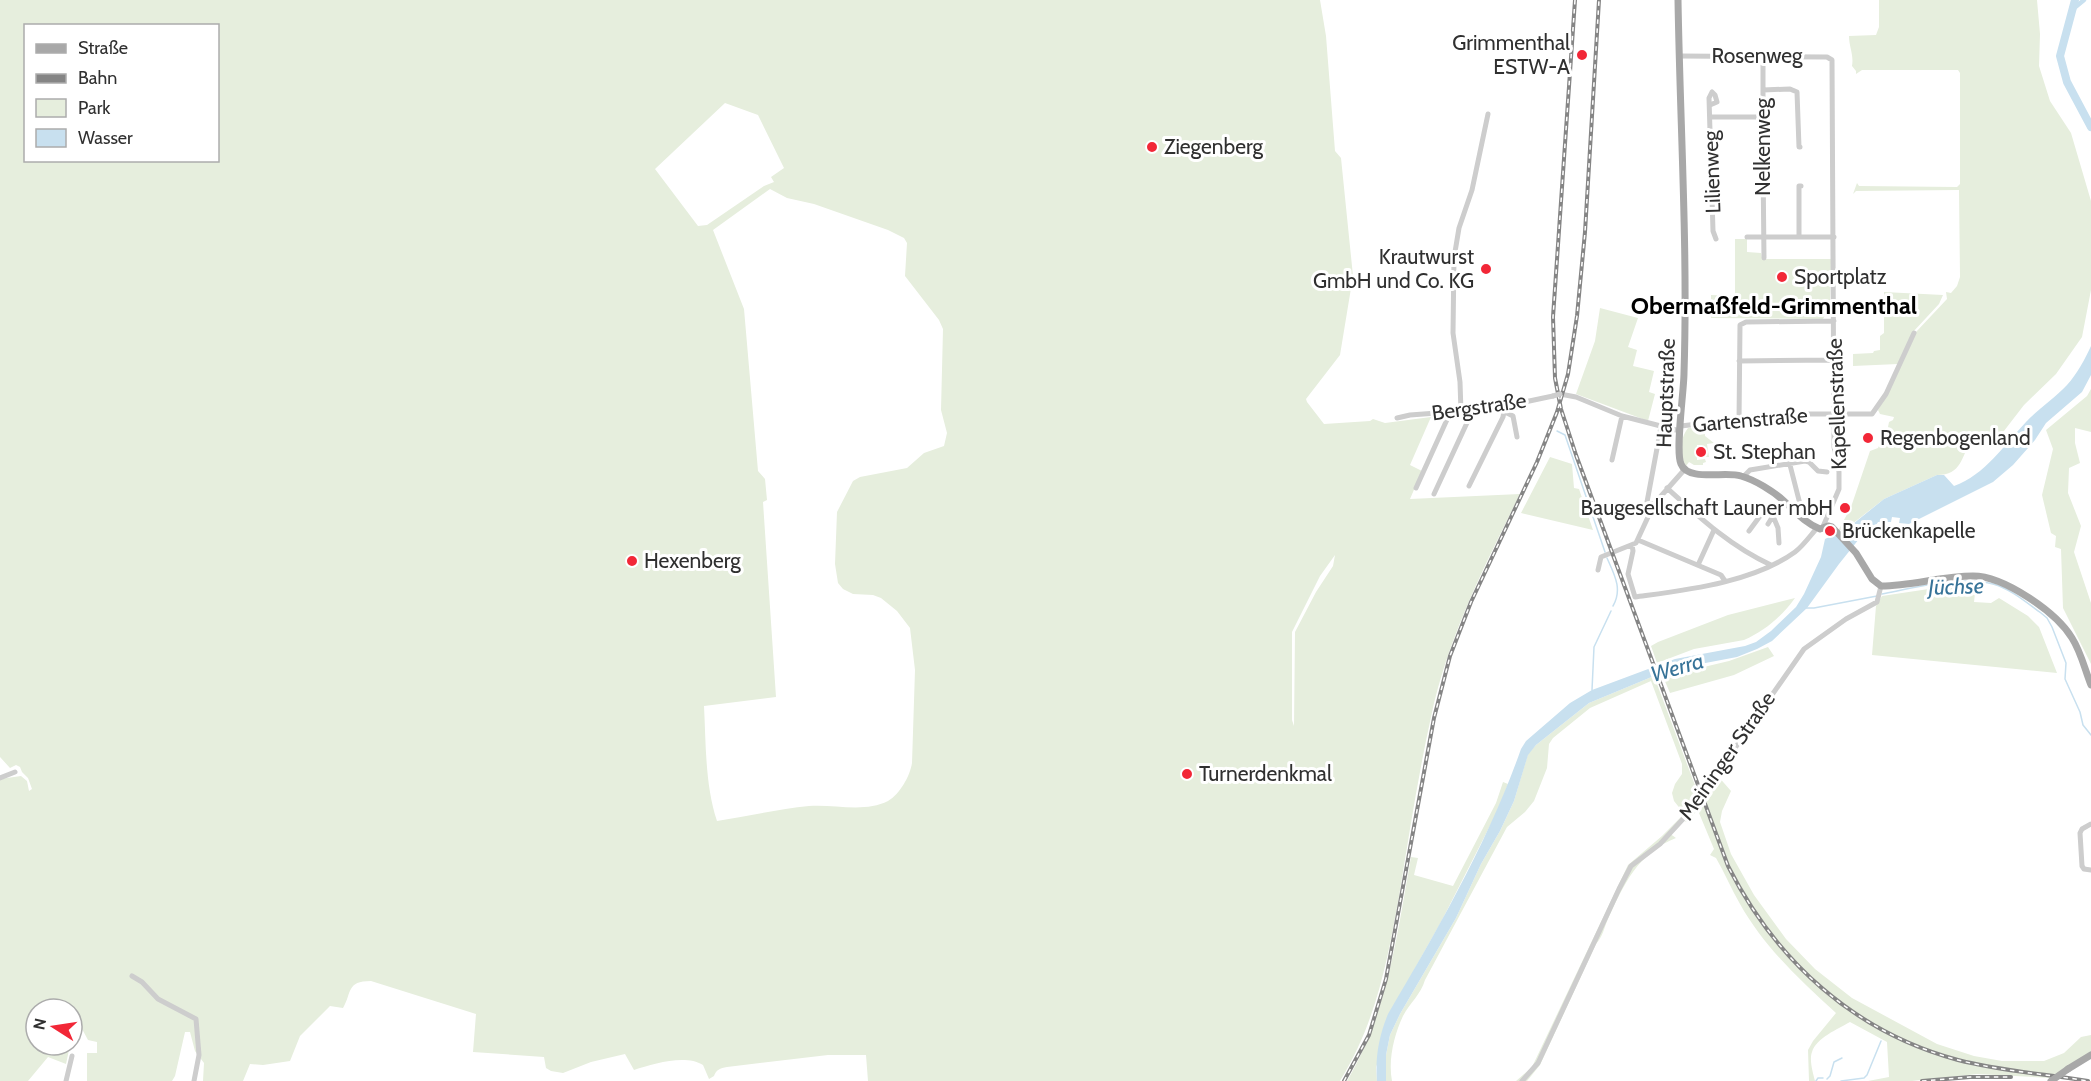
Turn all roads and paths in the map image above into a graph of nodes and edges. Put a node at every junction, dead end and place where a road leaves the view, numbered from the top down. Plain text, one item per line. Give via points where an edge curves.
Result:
1 (1678, 0) edge
2 (1680, 56) junction
3 (1763, 56) junction
4 (1833, 60) joint
5 (1763, 90) junction
6 (1710, 105) dead end
7 (1488, 114) dead end
8 (1710, 117) junction
9 (1763, 117) junction
10 (1800, 147) dead end
11 (1801, 186) dead end
12 (1747, 237) dead end
13 (1764, 237) junction
14 (1798, 237) junction
15 (1834, 237) junction
16 (1716, 239) dead end
17 (1764, 258) dead end
18 (1834, 321) junction
19 (1914, 333) dead end
20 (1834, 360) junction
21 (1739, 361) junction
22 (1557, 395) joint
23 (1505, 409) junction
24 (1461, 412) junction
25 (1472, 412) junction
26 (1450, 413) junction
27 (1834, 415) junction
28 (1622, 416) junction
29 (1397, 418) dead end
30 (1739, 421) junction
31 (1661, 427) junction
32 (1681, 429) junction
33 (1517, 437) dead end
34 (1612, 460) dead end
35 (1790, 465) junction
36 (1685, 469) junction
37 (1827, 472) dead end
38 (1743, 477) junction
39 (1469, 486) dead end
40 (1416, 488) dead end
41 (1667, 488) junction
42 (1434, 494) dead end
43 (1782, 500) junction
44 (1654, 504) junction
45 (1774, 514) junction
46 (1800, 516) junction
47 (1768, 524) dead end
48 (1819, 528) junction
49 (1714, 530) junction
50 (1749, 531) dead end
51 (1638, 540) junction
52 (1779, 543) dead end
53 (1632, 545) junction
54 (1698, 565) junction
55 (1771, 565) junction
56 (1598, 570) dead end
57 (1725, 581) junction
58 (1880, 592) junction
59 (2091, 685) edge
60 (15, 772) dead end
61 (0, 778) edge
62 (2091, 824) edge
63 (2091, 870) edge
64 (132, 976) dead end
65 (2091, 1054) edge
66 (72, 1057) edge
67 (66, 1081) edge
68 (194, 1081) edge
69 (1522, 1081) edge
70 (2051, 1081) edge

1 - 2 main road, Hauptstraße
2 - 3 street, Rosenweg
2 - 32 main road, Hauptstraße via 1686,293
3 - 4 street, Rosenweg
3 - 5 street, Nelkenweg
4 - 15 street, Kapellenstraße
5 - 9 street, Nelkenweg
5 - 10 street via 1797,92
6 - 8 street, Lilienweg
7 - 24 street via 1454,258 1453,333
8 - 9 street
8 - 16 street, Lilienweg
9 - 13 street, Nelkenweg via 1767,151 1763,162
11 - 14 street
12 - 13 street
13 - 14 street
13 - 17 street, Nelkenweg
14 - 15 street
15 - 18 street, Kapellenstraße
18 - 20 street, Kapellenstraße
18 - 21 street via 1746,322 1739,327
19 - 27 street, Gartenstraße via 1876,411 1867,415
20 - 21 street
20 - 27 street, Kapellenstraße
21 - 30 street
22 - 23 street, Bergstraße
22 - 28 street, Gartenstraße via 1576,397
23 - 25 street, Bergstraße
23 - 33 street via 1512,416
23 - 39 street
24 - 25 street, Bergstraße
24 - 26 street, Bergstraße
25 - 42 street
26 - 29 street, Bergstraße
26 - 40 street
27 - 30 street, Gartenstraße via 1781,414
27 - 48 street, Kapellenstraße via 1839,489
28 - 31 street, Gartenstraße
28 - 34 street
30 - 32 street, Gartenstraße
31 - 32 street, Gartenstraße
31 - 44 street via 1647,502
32 - 36 main road, Hauptstraße via 1679,454
35 - 37 street via 1805,461 1818,471
35 - 38 street via 1750,470
35 - 46 street
36 - 38 main road, Hauptstraße via 1698,474
36 - 41 street
38 - 43 main road, Hauptstraße
41 - 44 street
41 - 49 street
43 - 45 street
43 - 46 main road, Hauptstraße
44 - 51 street
45 - 47 street
45 - 50 street via 1763,512
45 - 52 street
46 - 48 main road, Hauptstraße
48 - 55 street, Kapellenstraße via 1796,551
48 - 58 main road via 1834,529 1853,549
49 - 54 street
49 - 55 street
51 - 53 street
51 - 54 street
53 - 56 street via 1601,557
53 - 57 street, Kapellenstraße via 1628,574 1635,597
54 - 57 street
55 - 57 street, Kapellenstraße
58 - 59 main road via 1958,576 1999,581 2037,604 2063,626 2078,649
58 - 69 street, Meininger Straße via 1877,602 1846,619 1798,656 1694,807 1660,844 1631,866 1538,1063
60 - 61 street
62 - 63 street via 2080,833 2082,866
64 - 68 street via 158,999 196,1019 199,1055
65 - 70 main road, bridge
66 - 67 street

